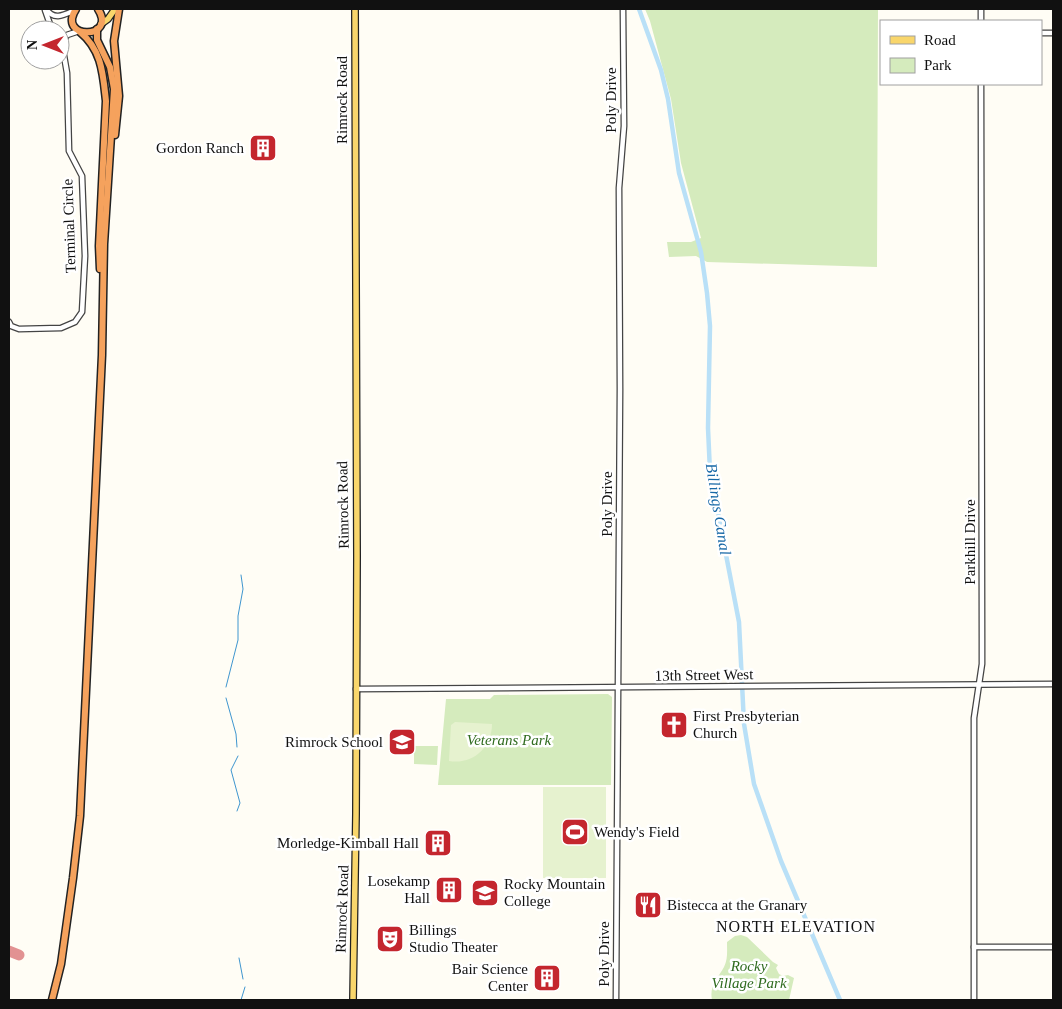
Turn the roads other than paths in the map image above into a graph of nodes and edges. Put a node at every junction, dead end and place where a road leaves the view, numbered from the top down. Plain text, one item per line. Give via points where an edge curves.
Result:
1 (45, 9) edge
2 (75, 9) edge
3 (98, 9) edge
4 (115, 9) edge
5 (119, 9) edge
6 (354, 9) edge
7 (623, 9) edge
8 (99, 27) junction
9 (79, 31) junction
10 (70, 34) edge
11 (66, 70) edge
12 (981, 85) edge
13 (110, 168) junction
14 (9, 322) edge
15 (102, 343) junction
16 (979, 684) junction
17 (1053, 684) edge
18 (617, 688) junction
19 (356, 689) junction
20 (974, 947) junction
21 (1053, 947) edge
22 (52, 1000) edge
23 (353, 1000) edge
24 (616, 1000) edge
25 (974, 1000) edge

1 - 2 street via 63,16
2 - 9 highway via 72,21
3 - 8 highway via 101,14
4 - 8 main road
5 - 13 highway via 114,41 119,96
6 - 19 main road, Rimrock Road
7 - 18 street, Poly Drive
8 - 9 highway via 92,32
8 - 13 highway via 97,40 110,67 114,89
9 - 10 street, Terminal Circle
9 - 15 highway via 91,41 98,55 106,101 99,246
11 - 14 street, Terminal Circle via 69,151 82,176 85,256 82,312 75,322 61,328 19,329
12 - 16 street, Parkhill Drive via 982,664
13 - 15 highway via 104,244
15 - 22 highway via 80,816
16 - 17 street, 13th Street West
16 - 18 street, 13th Street West
16 - 20 street, Parkhill Drive via 974,718
18 - 19 street, 13th Street West
18 - 24 street, Poly Drive
19 - 23 main road, Rimrock Road
20 - 21 street
20 - 25 street, Parkhill Drive

